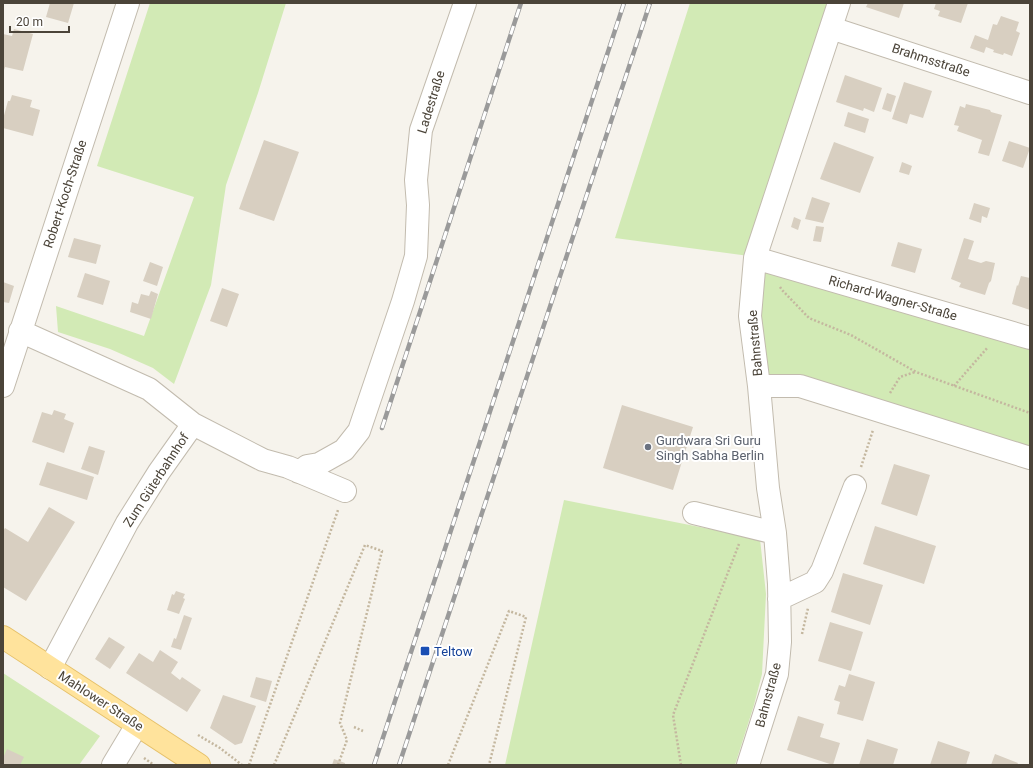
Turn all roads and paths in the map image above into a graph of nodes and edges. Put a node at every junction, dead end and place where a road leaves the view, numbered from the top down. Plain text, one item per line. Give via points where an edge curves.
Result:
1 (128, 3) edge
2 (465, 3) edge
3 (839, 3) edge
4 (831, 28) junction
5 (1030, 93) edge
6 (763, 260) junction
7 (1005, 330) junction
8 (20, 331) junction
9 (1030, 338) edge
10 (916, 372) junction
11 (3, 386) edge
12 (759, 386) junction
13 (954, 386) junction
14 (879, 411) junction
15 (1030, 413) edge
16 (193, 424) junction
17 (1030, 458) edge
18 (299, 472) junction
19 (855, 486) joint
20 (345, 491) joint
21 (694, 513) dead end
22 (746, 526) junction
23 (775, 533) junction
24 (779, 599) junction
25 (3, 637) edge
26 (50, 668) junction
27 (137, 725) junction
28 (354, 728) dead end
29 (363, 731) dead end
30 (198, 735) dead end
31 (144, 758) dead end
32 (113, 765) edge
33 (154, 765) edge
34 (199, 765) edge
35 (242, 765) edge
36 (249, 765) edge
37 (274, 765) edge
38 (338, 765) edge
39 (448, 765) edge
40 (490, 765) edge
41 (681, 765) edge
42 (748, 765) edge

1 - 8 street, Robert-Koch-Straße
2 - 18 street, Ladestraße via 421,130 416,180 416,256 359,431 344,450
3 - 4 street, Bahnstraße
4 - 5 street, Brahmsstraße
4 - 6 street, Bahnstraße
6 - 7 street, Richard-Wagner-Straße
6 - 10 path via 782,290 809,318 851,336
6 - 12 street, Bahnstraße via 750,316
7 - 9 street, Richard-Wagner-Straße
7 - 13 path via 984,350
8 - 11 street, Robert-Koch-Straße
8 - 16 street, Zum Güterbahnhof via 149,389
10 - 13 path
10 - 14 path via 900,377
12 - 14 street via 800,386
12 - 23 street, Bahnstraße via 768,488
13 - 15 path
14 - 17 street
14 - 19 path
16 - 18 street via 263,460
16 - 26 street, Zum Güterbahnhof via 127,523
18 - 20 street
19 - 24 street via 822,572 814,582
20 - 36 path
21 - 22 street
22 - 23 street
22 - 41 path via 673,715
23 - 24 street, Bahnstraße
24 - 42 street, Bahnstraße via 780,642 777,674
25 - 26 main road, Mahlower Straße
26 - 27 main road, Mahlower Straße
27 - 32 street
27 - 34 main road, Mahlower Straße
28 - 29 path
30 - 35 path
31 - 33 path
37 - 38 path via 365,545 382,551 340,723 347,740
39 - 40 path via 510,611 526,617

